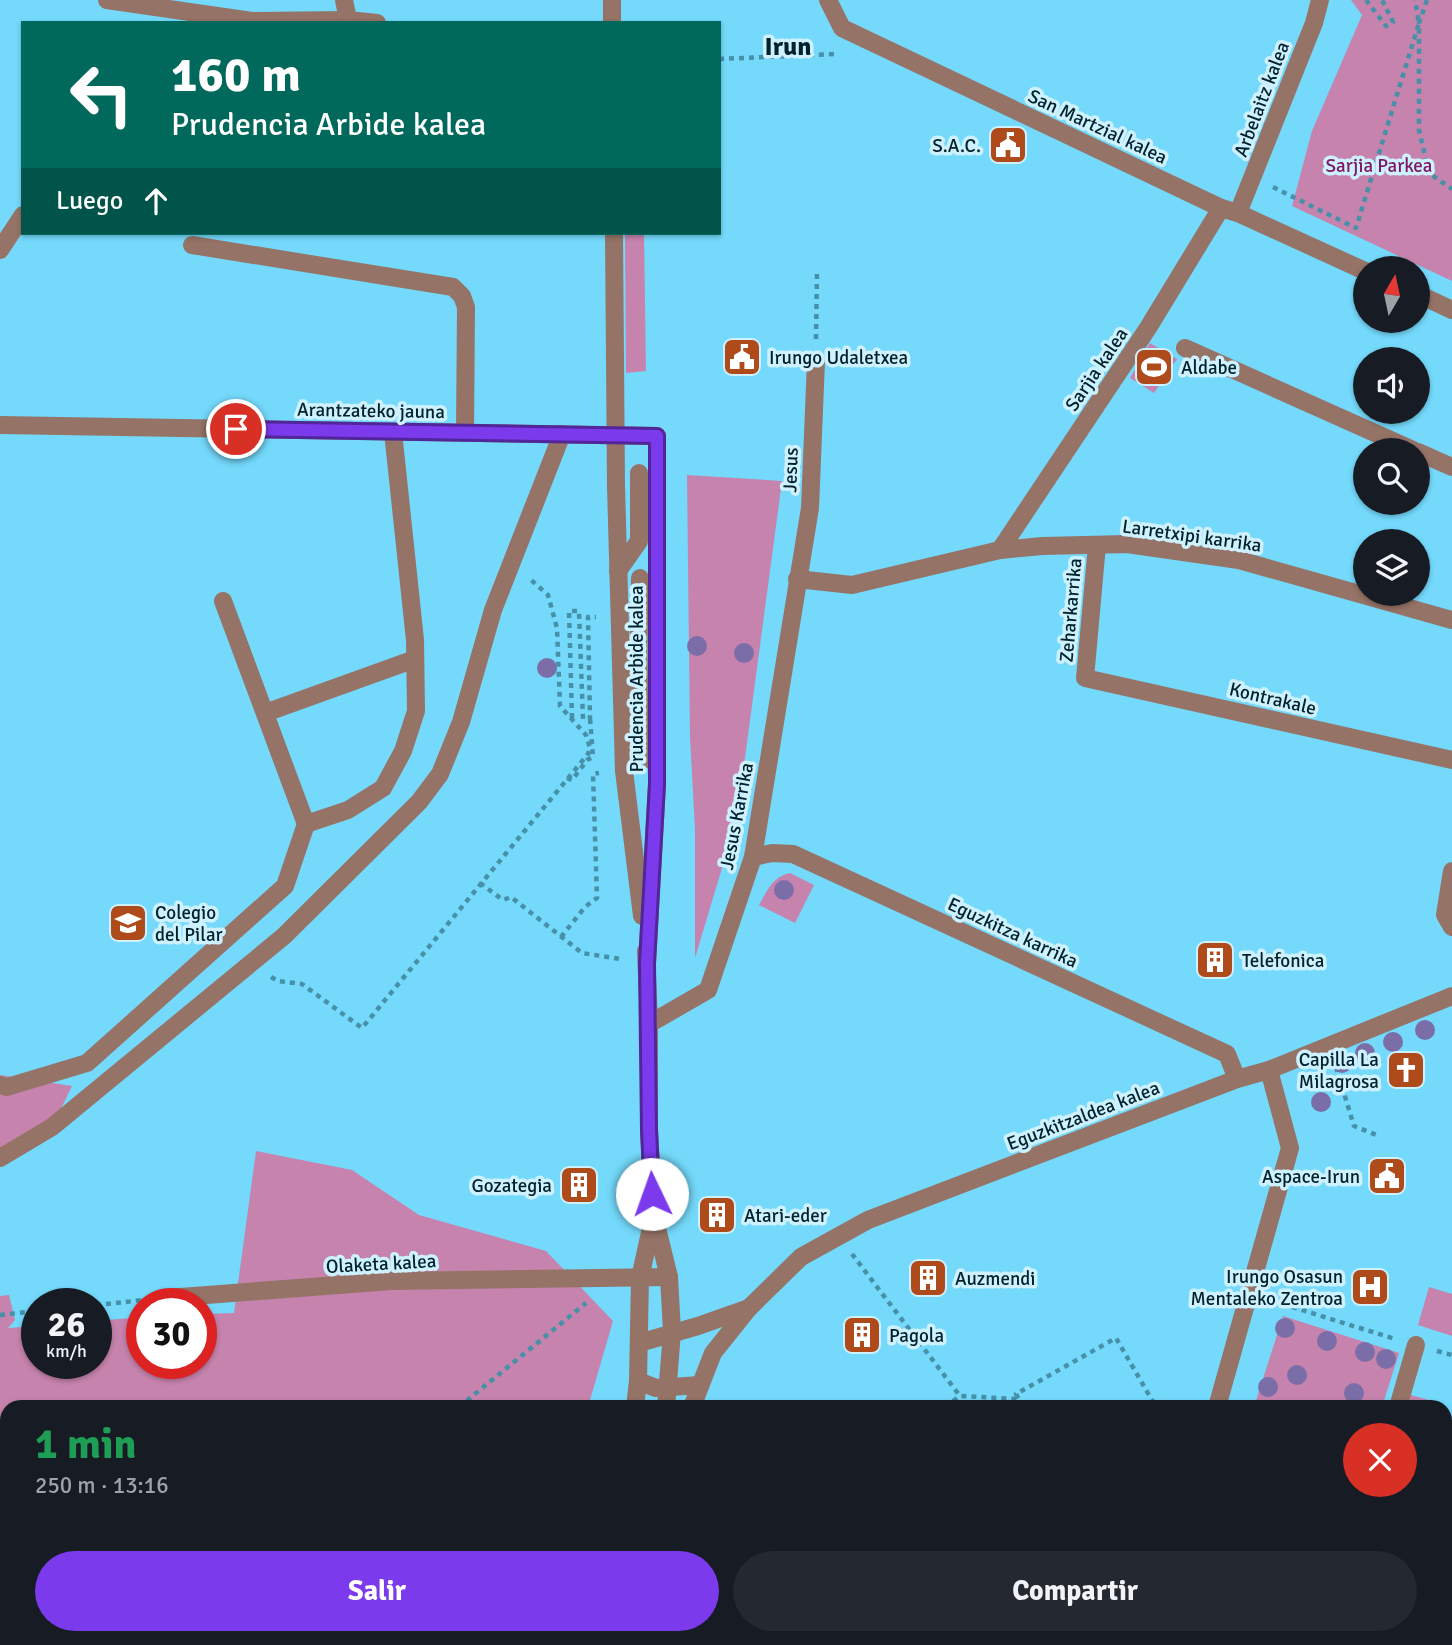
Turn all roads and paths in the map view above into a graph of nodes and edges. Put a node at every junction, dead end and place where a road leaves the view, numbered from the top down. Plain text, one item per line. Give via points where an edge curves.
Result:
1 (107, 0) edge
2 (344, 0) edge
3 (612, 0) edge
4 (828, 0) edge
5 (1320, 0) edge
6 (1366, 0) edge
7 (1382, 0) edge
8 (1415, 0) edge
9 (1427, 0) edge
10 (348, 20) junction
11 (358, 21) edge
12 (612, 21) edge
13 (1419, 23) junction
14 (840, 54) dead end
15 (721, 59) edge
16 (1253, 178) junction
17 (1452, 189) edge
18 (1230, 210) junction
19 (21, 218) edge
20 (614, 235) edge
21 (192, 245) dead end
22 (0, 250) edge
23 (1353, 266) edge
24 (817, 271) dead end
25 (1430, 300) edge
26 (1452, 310) edge
27 (1185, 348) dead end
28 (816, 361) joint
29 (0, 425) edge
30 (393, 432) junction
31 (465, 432) junction
32 (562, 434) junction
33 (616, 435) junction
34 (1386, 438) edge
35 (1430, 457) edge
36 (1452, 467) edge
37 (639, 473) dead end
38 (1097, 545) junction
39 (1000, 550) junction
40 (618, 571) junction
41 (530, 578) dead end
42 (640, 578) dead end
43 (797, 579) junction
44 (223, 601) dead end
45 (620, 617) junction
46 (1452, 620) edge
47 (415, 659) junction
48 (1086, 678) joint
49 (265, 713) junction
50 (590, 718) junction
51 (572, 719) junction
52 (1452, 760) edge
53 (624, 771) junction
54 (567, 778) junction
55 (657, 784) junction
56 (306, 824) junction
57 (753, 857) junction
58 (1452, 871) edge
59 (480, 883) junction
60 (1452, 926) edge
61 (561, 937) junction
62 (605, 957) dead end
63 (647, 963) junction
64 (278, 981) dead end
65 (1452, 996) edge
66 (649, 1024) junction
67 (1334, 1060) dead end
68 (1269, 1070) junction
69 (1237, 1079) junction
70 (0, 1085) edge
71 (1378, 1136) dead end
72 (0, 1158) edge
73 (654, 1216) junction
74 (850, 1253) dead end
75 (669, 1277) junction
76 (640, 1278) junction
77 (613, 1279) junction
78 (217, 1294) edge
79 (1249, 1294) junction
80 (749, 1308) junction
81 (21, 1313) edge
82 (0, 1315) edge
83 (672, 1332) junction
84 (639, 1343) junction
85 (1416, 1345) junction
86 (1452, 1355) edge
87 (638, 1381) junction
88 (700, 1385) junction
89 (669, 1387) junction
90 (960, 1396) junction
91 (1019, 1399) joint
92 (467, 1400) edge
93 (636, 1400) edge
94 (667, 1400) edge
95 (695, 1400) edge
96 (955, 1400) edge
97 (1152, 1400) edge
98 (1219, 1400) edge
99 (1400, 1400) edge

1 - 10 street via 252,21
2 - 10 street
3 - 12 street
4 - 18 street, San Martzial kalea via 842,28
5 - 16 street, Arbelaitz kalea
6 - 7 path via 1386,26 1393,22
8 - 13 path
9 - 13 path
10 - 11 street
13 - 16 path via 1356,228
13 - 17 path via 1419,130 1429,173
14 - 15 path
16 - 18 street, Arbelaitz kalea
18 - 23 street, San Martzial kalea
18 - 39 street, Sarjia kalea
19 - 22 street
20 - 33 street, Prudencia Arbide kalea
21 - 31 street via 453,287 466,307
24 - 28 path
25 - 26 street
27 - 34 street
28 - 43 street, Jesus via 810,508
29 - 30 street, Arantzateko jauna
30 - 31 street, Arantzateko jauna
30 - 47 street
31 - 32 street, Arantzateko jauna
32 - 33 street, Arantzateko jauna
32 - 72 street via 493,610 440,774 419,802 284,936 52,1127
33 - 40 street, Prudencia Arbide kalea
33 - 55 street, Prudencia Arbide kalea via 657,436
35 - 36 street
37 - 40 street via 639,541
38 - 39 street, Larretxipi karrika
38 - 46 street, Larretxipi karrika via 1128,544 1239,560
38 - 48 street, Zeharkarrika
39 - 43 street, Larretxipi karrika via 852,585
40 - 45 street, Prudencia Arbide kalea
41 - 51 path via 548,595 557,628 560,706
42 - 55 street via 638,660 643,733
43 - 57 street, Jesus Karrika
44 - 49 street
45 - 50 path via 588,617
45 - 53 street, Prudencia Arbide kalea
47 - 49 street
47 - 56 street via 416,711 403,751 383,788 348,810
48 - 52 street, Kontrakale
49 - 56 street
50 - 51 path via 583,719 579,611 569,611
50 - 54 path via 593,757 572,780
51 - 54 path via 590,748
53 - 61 path via 593,774 597,898
53 - 63 street, Prudencia Arbide kalea
54 - 59 path
55 - 63 street, Prudencia Arbide kalea
56 - 70 street via 285,886 87,1063 7,1087
57 - 66 street, Jesus Karrika via 708,990
57 - 69 street, Eguzkitza karrika via 793,854 1227,1054
58 - 60 street via 1445,915
59 - 61 path via 503,900 511,897
59 - 64 path via 362,1028 302,984
61 - 62 path via 582,953
63 - 66 street, Prudencia Arbide kalea
65 - 68 street, Eguzkitzaldea kalea
66 - 73 street, Prudencia Arbide kalea
67 - 71 path via 1354,1126
68 - 69 street, Eguzkitzaldea kalea
68 - 79 street via 1290,1148
69 - 80 street, Eguzkitzaldea kalea via 868,1220 802,1257
73 - 75 street, Prudencia Arbide kalea
73 - 76 street
74 - 90 path
75 - 76 street, Olaketa kalea
75 - 83 street, Prudencia Arbide kalea
76 - 77 street, Olaketa kalea
76 - 84 street
77 - 78 street, Olaketa kalea via 391,1281
77 - 92 path
79 - 85 path
79 - 98 street
80 - 83 street, Eguzkitzaldea kalea
80 - 88 street, Eguzkitzaldea kalea via 713,1353
81 - 82 path
83 - 84 street, Eguzkitzaldea kalea
83 - 89 street, Prudencia Arbide kalea
84 - 87 street
85 - 86 path
85 - 99 street
87 - 89 street
87 - 93 street
88 - 89 street
88 - 95 street, Eguzkitzaldea kalea
89 - 94 street, Prudencia Arbide kalea
90 - 91 path
90 - 96 path
91 - 97 path via 1016,1394 1116,1338

